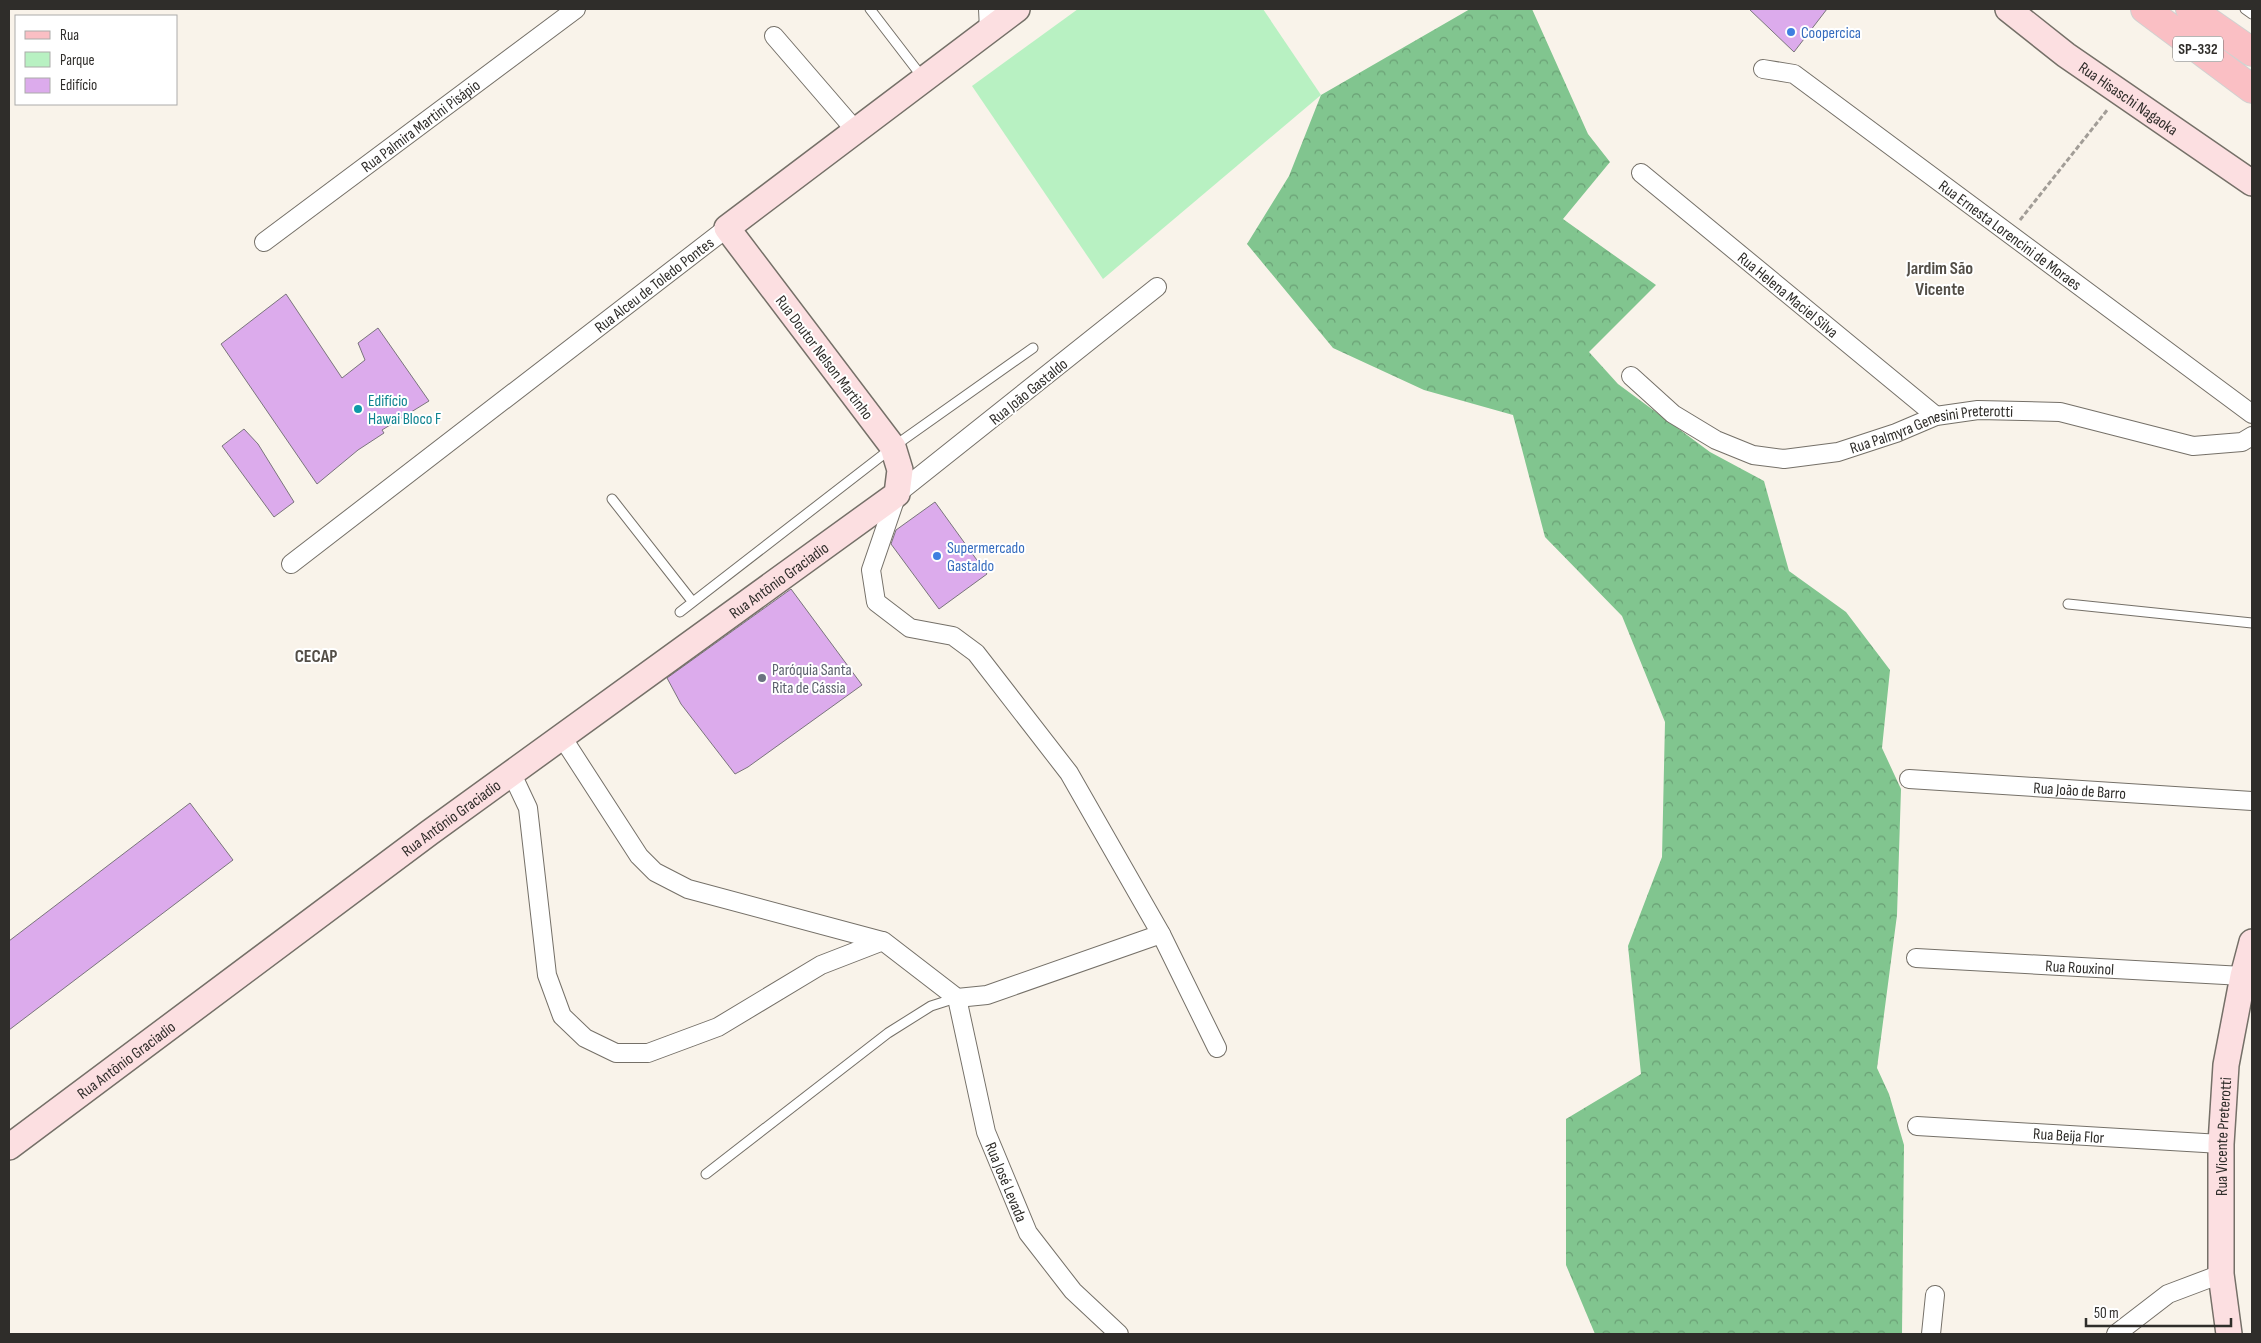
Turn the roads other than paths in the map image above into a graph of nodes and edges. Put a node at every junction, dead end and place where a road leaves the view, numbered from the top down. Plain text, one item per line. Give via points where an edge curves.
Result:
1 (576, 9) edge
2 (870, 9) edge
3 (1017, 9) edge
4 (2008, 9) edge
5 (2145, 9) edge
6 (2190, 9) edge
7 (2245, 9) edge
8 (2252, 14) edge
9 (989, 19) edge
10 (774, 36) dead end
11 (2252, 52) edge
12 (1763, 69) dead end
13 (924, 79) junction
14 (2252, 89) edge
15 (856, 131) junction
16 (1640, 173) dead end
17 (2252, 183) edge
18 (727, 228) junction
19 (264, 242) dead end
20 (1157, 287) dead end
21 (1033, 348) dead end
22 (1631, 376) dead end
23 (2252, 414) edge
24 (1936, 416) junction
25 (2252, 436) edge
26 (893, 447) junction
27 (897, 494) junction
28 (612, 499) dead end
29 (291, 564) dead end
30 (692, 601) junction
31 (2068, 604) dead end
32 (680, 612) dead end
33 (2252, 623) edge
34 (562, 737) junction
35 (512, 774) junction
36 (1909, 779) dead end
37 (2252, 801) edge
38 (1161, 934) junction
39 (883, 941) junction
40 (2252, 942) edge
41 (1916, 958) dead end
42 (2243, 976) junction
43 (957, 998) junction
44 (1217, 1048) dead end
45 (1917, 1126) dead end
46 (2221, 1144) junction
47 (9, 1147) edge
48 (706, 1174) dead end
49 (2221, 1274) junction
50 (1935, 1295) dead end
51 (1119, 1334) edge
52 (1930, 1334) edge
53 (2116, 1334) edge
54 (2229, 1334) edge

1 - 19 street, Rua Palmira Martini Pisápio
2 - 13 lane
3 - 9 main road, Rua Alceu de Toledo Pontes
4 - 17 main road, Rua Hisaschi Nagaoka via 2066,55
5 - 14 main road, SP-332
6 - 11 main road, SP-332
7 - 8 lane
9 - 13 main road, Rua Alceu de Toledo Pontes
10 - 15 street
12 - 23 street, Rua Ernesta Lorencini de Moraes via 1794,74
13 - 15 main road, Rua Alceu de Toledo Pontes
15 - 18 main road, Rua Alceu de Toledo Pontes
16 - 24 street, Rua Helena Maciel Silva
18 - 26 main road, Rua Doutor Nelson Martinho
18 - 29 street, Rua Alceu de Toledo Pontes
20 - 27 street, Rua João Gastaldo
21 - 26 lane
22 - 24 street, Rua Palmyra Genesini Preterotti via 1673,414 1716,440 1753,455 1784,459 1838,452
24 - 25 street, Rua Palmyra Genesini Preterotti via 1978,410 2060,412 2194,446 2242,442
26 - 27 main road, Rua Doutor Nelson Martinho via 900,470
26 - 30 lane
27 - 34 main road, Rua Antônio Graciadio
27 - 38 street via 871,570 876,602 910,628 952,636 976,653 1069,774
28 - 30 lane
30 - 32 lane
31 - 33 lane
34 - 35 main road, Rua Antônio Graciadio
34 - 39 street via 639,856 656,872 688,889
35 - 39 street via 528,808 547,975 562,1016 585,1038 616,1053 648,1053 718,1027 821,965
35 - 47 main road, Rua Antônio Graciadio
36 - 37 street, Rua João de Barro
38 - 43 street via 987,995
38 - 44 street
39 - 43 street
40 - 42 main road, Rua Vicente Preterotti
41 - 42 street, Rua Rouxinol
42 - 46 main road, Rua Vicente Preterotti via 2226,1065
43 - 48 lane via 931,1006 888,1033
43 - 51 street, Rua José Levada via 986,1132 1028,1232 1073,1291
45 - 46 street, Rua Beija Flor
46 - 49 main road, Rua Vicente Preterotti
49 - 53 street via 2168,1294
49 - 54 main road, Rua Vicente Preterotti
50 - 52 street

